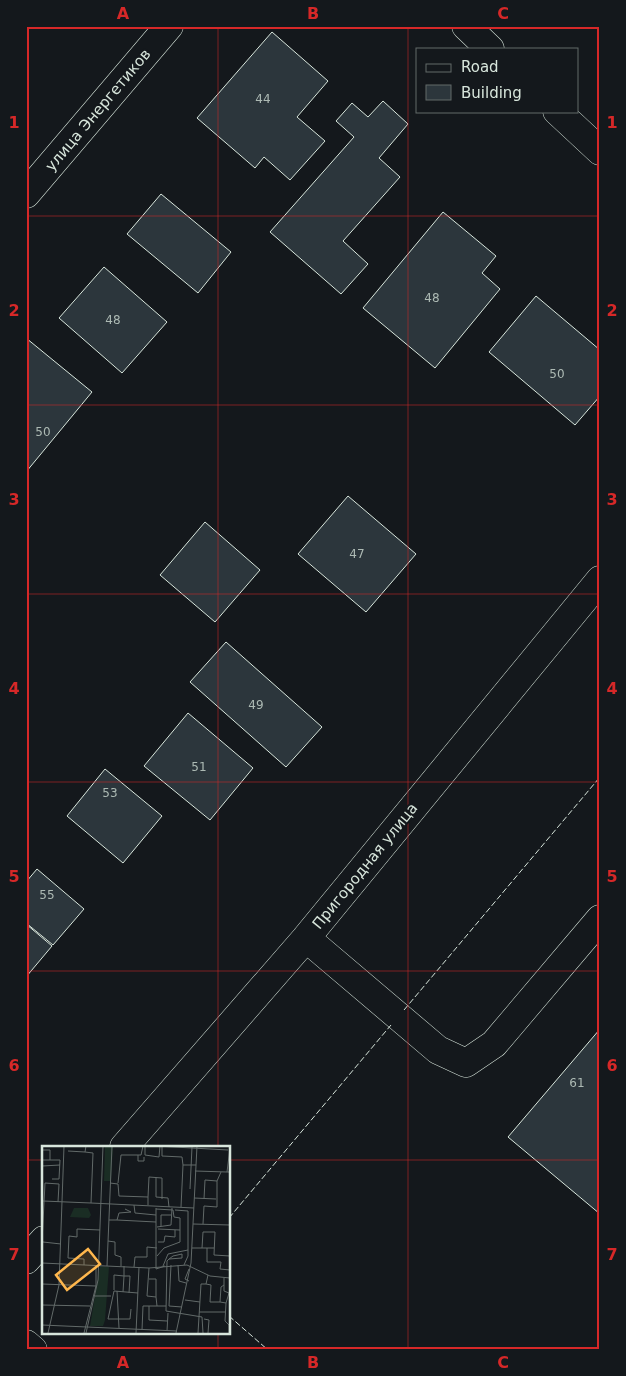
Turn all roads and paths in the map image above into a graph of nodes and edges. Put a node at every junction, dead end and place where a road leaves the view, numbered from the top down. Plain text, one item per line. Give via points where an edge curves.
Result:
1 (169, 26) edge
2 (466, 26) edge
3 (489, 48) edge
4 (558, 112) edge
5 (600, 151) edge
6 (26, 194) edge
7 (600, 580) edge
8 (600, 919) edge
9 (306, 938) junction
10 (125, 1146) edge
11 (26, 1344) edge
12 (33, 1350) edge

1 - 6 street, улица Энергетиков
2 - 3 street
4 - 5 street
7 - 9 street, Пригородная улица
8 - 9 street via 494,1044 466,1063 438,1050
9 - 10 street, Пригородная улица
11 - 12 street

